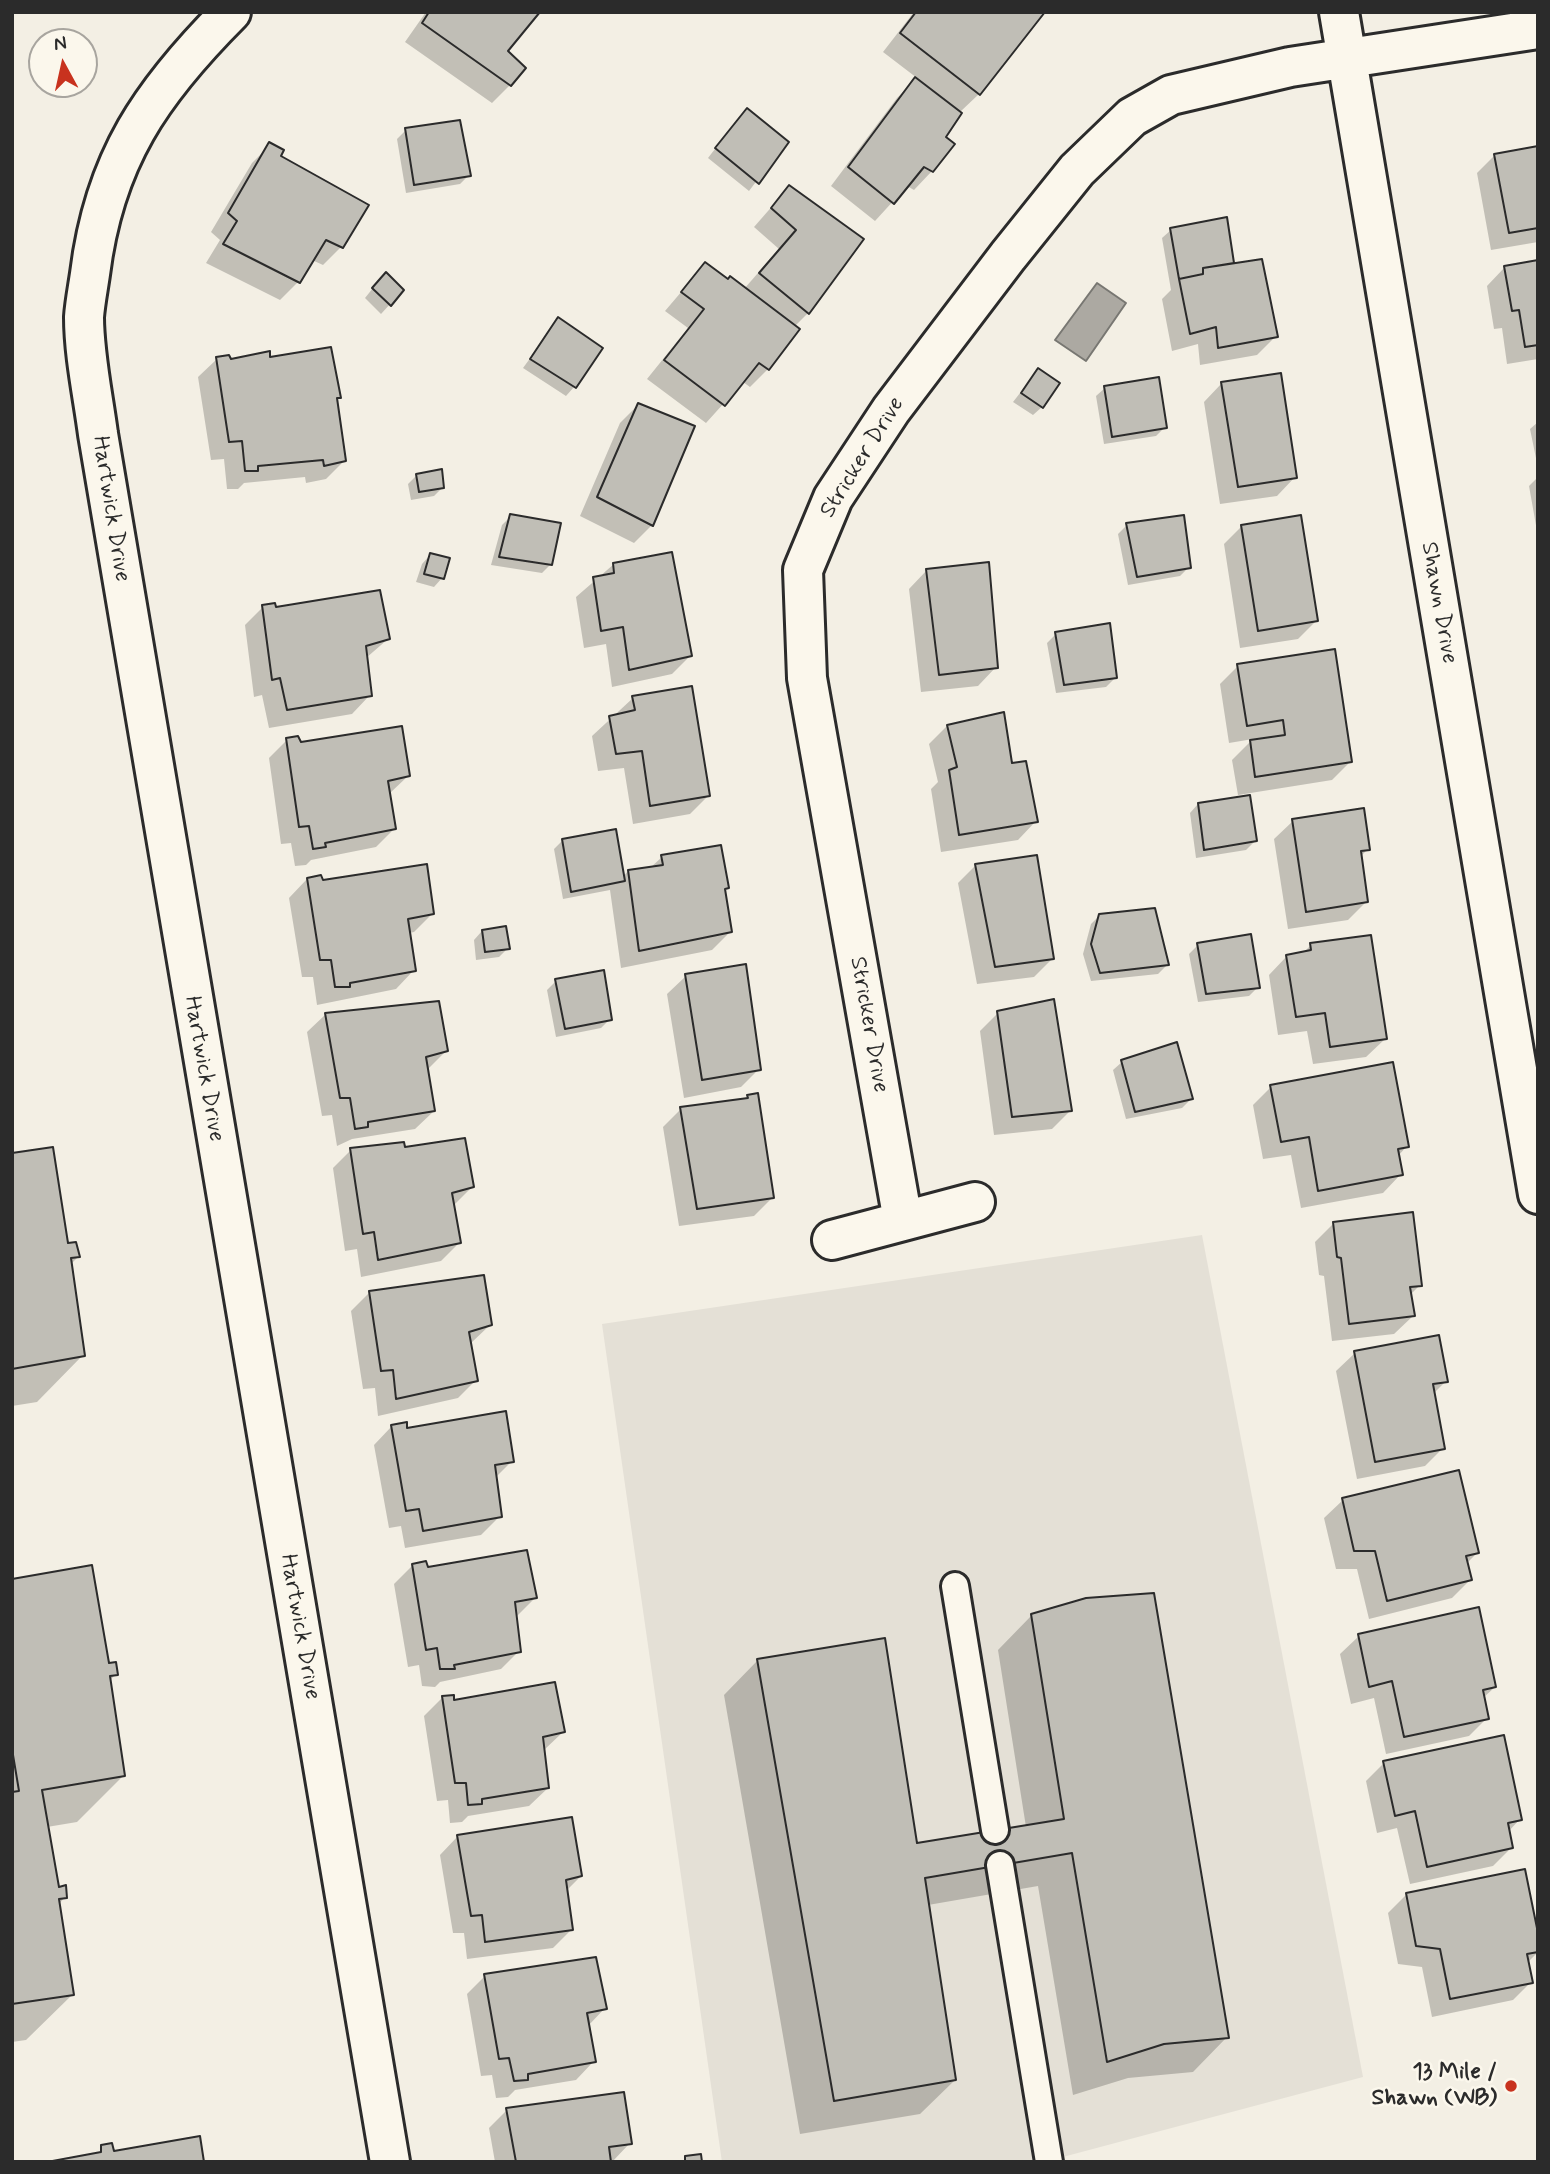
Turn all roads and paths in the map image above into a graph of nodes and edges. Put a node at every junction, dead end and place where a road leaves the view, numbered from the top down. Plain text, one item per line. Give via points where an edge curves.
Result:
1 (230, 12) edge
2 (1339, 12) edge
3 (1538, 29) edge
4 (1347, 58) junction
5 (1538, 1194) edge
6 (975, 1202) dead end
7 (903, 1221) junction
8 (832, 1240) dead end
9 (955, 1586) dead end
10 (995, 1830) dead end
11 (1000, 1865) dead end
12 (390, 2162) edge
13 (1049, 2162) edge

1 - 12 street, Hartwick Drive via 183,60 146,111 117,163 95,231 84,317 102,461
2 - 4 street, Shawn Drive
3 - 4 street, Stricker Drive
4 - 5 street, Shawn Drive
4 - 7 street, Stricker Drive via 1171,95 1132,117 1077,170 941,344 891,410 819,527 803,570 807,678
6 - 7 street
7 - 8 street
9 - 10 lane
11 - 13 lane

